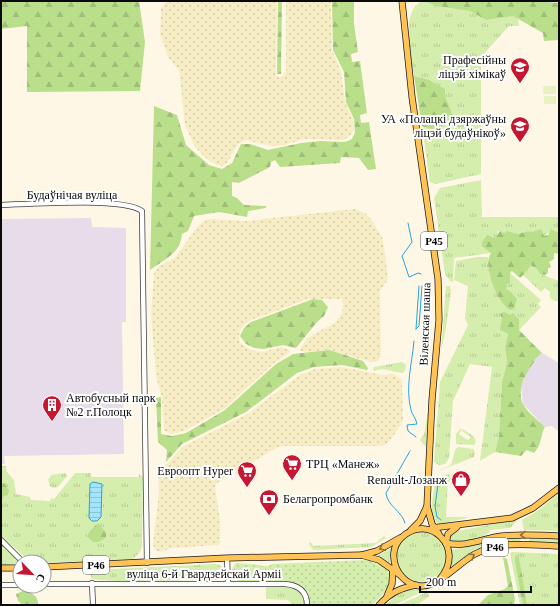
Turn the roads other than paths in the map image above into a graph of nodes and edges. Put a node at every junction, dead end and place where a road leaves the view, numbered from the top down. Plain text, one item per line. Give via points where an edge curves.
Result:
1 (402, 1) edge
2 (1, 205) edge
3 (559, 488) edge
4 (427, 506) junction
5 (458, 526) junction
6 (434, 528) junction
7 (426, 529) junction
8 (410, 532) junction
9 (439, 534) junction
10 (559, 536) edge
11 (402, 537) junction
12 (1, 540) edge
13 (446, 543) junction
14 (559, 546) edge
15 (15, 554) edge
16 (361, 555) junction
17 (227, 558) junction
18 (394, 562) junction
19 (147, 563) junction
20 (52, 567) edge
21 (1, 568) edge
22 (12, 568) edge
23 (393, 570) junction
24 (400, 575) junction
25 (440, 579) junction
26 (92, 583) junction
27 (228, 583) junction
28 (52, 584) edge
29 (12, 585) edge
30 (417, 585) junction
31 (1, 586) edge
32 (386, 596) junction
33 (93, 605) edge
34 (307, 605) edge
35 (379, 605) edge

1 - 4 main road, Віленская шаша / Р45 via 412,97 438,279 439,320
2 - 19 street, Будаўнічая вуліца via 112,203 136,206 142,211
3 - 5 main road via 533,508 512,518
4 - 6 main road, Р45
4 - 8 main road, Р45 via 420,521
5 - 6 main road
5 - 13 main road via 448,534
6 - 7 main road
6 - 9 main road, Р45
7 - 8 main road, Р46
7 - 9 main road
8 - 11 main road, Р46
9 - 13 main road
10 -> 13 main road, Р46 via 522,535 486,539 459,546
11 -> 16 main road, Р46 via 377,551
11 - 18 main road via 396,545
12 - 15 street
13 - 25 main road via 450,562
25 -> 14 main road, Р46 via 488,548 506,544
16 - 17 main road, Р46
16 - 23 main road, Р46 via 374,558
17 - 19 main road, Р46
17 - 27 street
18 - 23 main road
18 - 24 main road
19 - 20 main road, Р46
21 - 22 main road
23 - 24 main road, Р46
23 - 32 main road via 392,584
24 - 30 main road, Р46
25 - 30 main road, Р46 via 428,585
26 - 27 street, вуліца 6-й Гвардзейскай Арміі
26 - 28 street, вуліца 6-й Гвардзейскай Арміі
26 - 33 street
27 - 34 street, вуліца 6-й Гвардзейскай Арміі via 296,586 304,593
29 - 31 street
30 - 32 main road
32 - 35 main road

